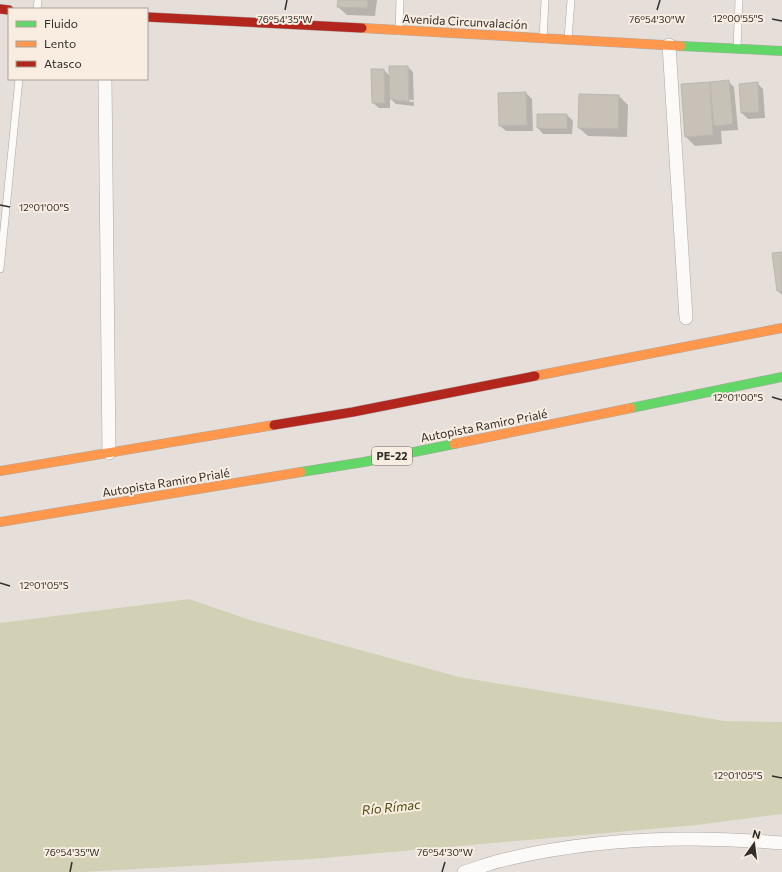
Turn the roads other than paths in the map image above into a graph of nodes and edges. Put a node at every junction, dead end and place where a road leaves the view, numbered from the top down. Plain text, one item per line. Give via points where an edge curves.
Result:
1 (400, 0) edge
2 (545, 0) edge
3 (571, 0) edge
4 (739, 0) edge
5 (148, 17) edge
6 (399, 31) junction
7 (543, 38) junction
8 (568, 40) junction
9 (669, 45) junction
10 (737, 49) junction
11 (782, 51) edge
12 (19, 80) edge
13 (105, 80) edge
14 (0, 269) edge
15 (686, 318) dead end
16 (782, 328) edge
17 (782, 377) edge
18 (109, 453) junction
19 (0, 471) edge
20 (0, 522) edge
21 (782, 843) edge
22 (464, 872) edge

1 - 6 lane
2 - 7 lane
3 - 8 lane
4 - 10 lane
5 - 6 main road, Avenida Circunvalación
6 - 7 main road, Avenida Circunvalación
7 - 8 main road, Avenida Circunvalación
8 - 9 main road, Avenida Circunvalación
9 - 10 main road, Avenida Circunvalación
9 - 15 street
10 - 11 main road, Avenida Circunvalación
12 - 14 lane
13 - 18 street
16 - 18 main road via 353,412
17 - 20 main road, Autopista Ramiro Prialé / PE-22 via 364,462
18 - 19 main road
21 - 22 street via 703,839 618,843 538,853

